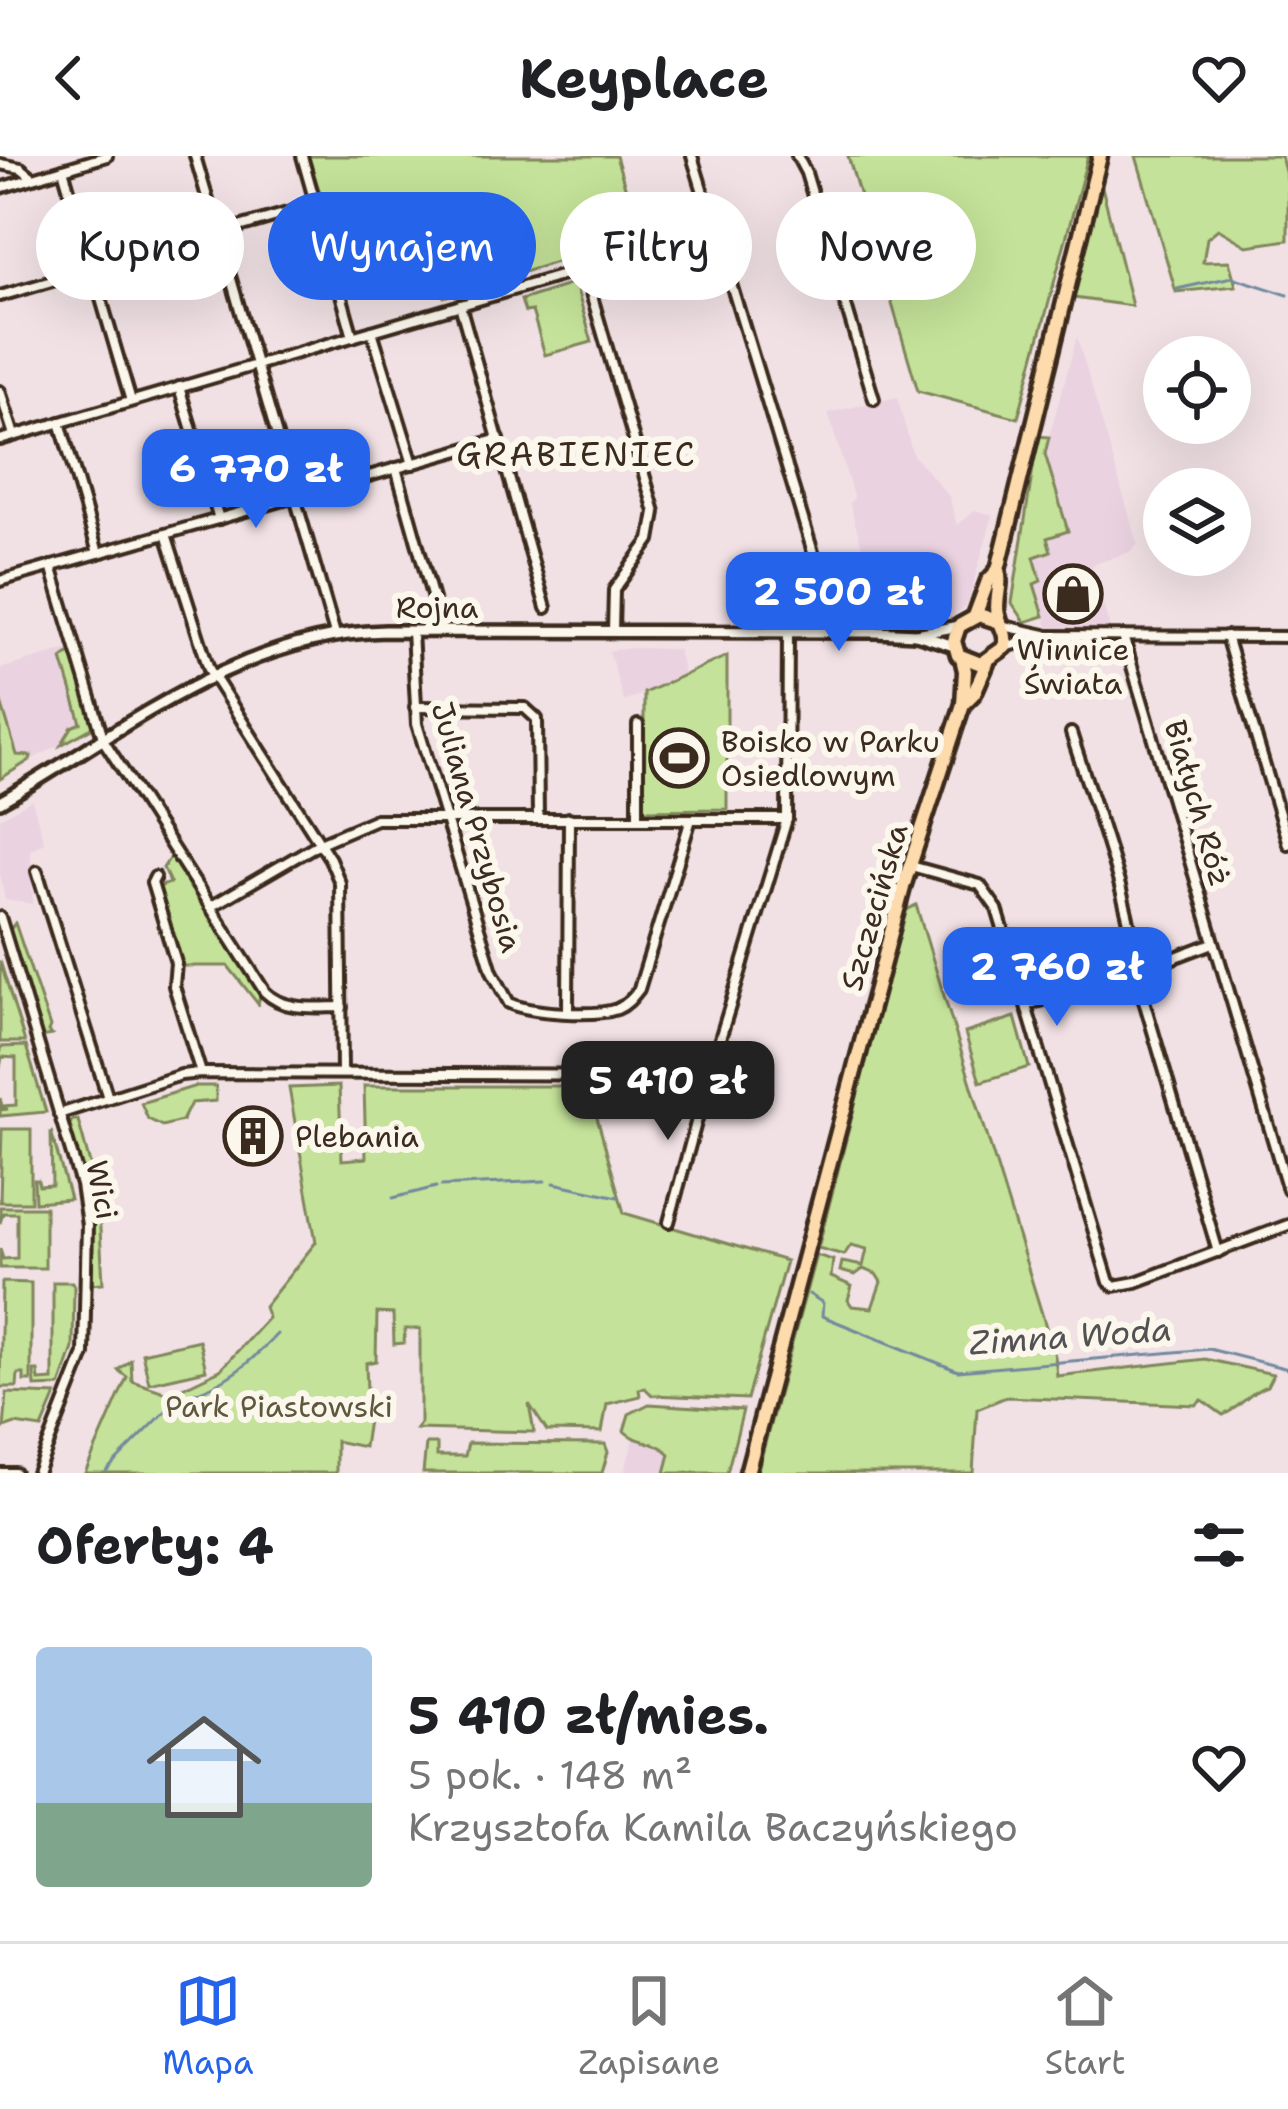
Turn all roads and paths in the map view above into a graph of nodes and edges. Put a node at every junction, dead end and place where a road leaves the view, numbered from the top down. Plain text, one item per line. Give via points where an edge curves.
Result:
1 (107, 156) edge
2 (195, 156) edge
3 (302, 156) edge
4 (692, 156) edge
5 (797, 156) edge
6 (1100, 156) edge
7 (0, 164) edge
8 (63, 169) junction
9 (32, 177) junction
10 (0, 188) edge
11 (70, 192) edge
12 (206, 192) edge
13 (312, 192) edge
14 (36, 286) edge
15 (0, 296) edge
16 (101, 300) edge
17 (239, 300) edge
18 (342, 300) edge
19 (460, 305) junction
20 (373, 331) junction
21 (353, 337) junction
22 (258, 364) junction
23 (179, 387) junction
24 (0, 391) edge
25 (874, 399) dead end
26 (131, 401) junction
27 (60, 422) junction
28 (14, 436) junction
29 (499, 439) junction
30 (0, 440) edge
31 (412, 464) junction
32 (396, 468) junction
33 (297, 496) junction
34 (219, 519) junction
35 (166, 534) junction
36 (98, 553) junction
37 (52, 566) junction
38 (998, 570) junction
39 (0, 581) edge
40 (547, 608) dead end
41 (975, 616) junction
42 (1002, 624) junction
43 (959, 626) junction
44 (412, 631) junction
45 (442, 631) junction
46 (614, 631) junction
47 (788, 631) junction
48 (837, 631) junction
49 (335, 634) junction
50 (916, 634) junction
51 (1046, 636) junction
52 (1124, 636) junction
53 (1226, 636) junction
54 (1288, 637) edge
55 (1005, 647) junction
56 (958, 652) junction
57 (987, 663) junction
58 (213, 676) junction
59 (963, 704) junction
60 (415, 706) junction
61 (638, 725) dead end
62 (1071, 733) dead end
63 (104, 740) junction
64 (0, 802) edge
65 (446, 818) junction
66 (538, 818) junction
67 (569, 818) junction
68 (638, 819) junction
69 (691, 819) junction
70 (787, 819) junction
71 (320, 842) junction
72 (1288, 844) edge
73 (910, 865) junction
74 (37, 871) dead end
75 (155, 877) dead end
76 (210, 907) junction
77 (0, 917) edge
78 (1214, 943) junction
79 (1139, 971) junction
80 (1027, 1005) junction
81 (342, 1007) junction
82 (568, 1011) junction
83 (342, 1072) junction
84 (201, 1073) junction
85 (709, 1075) junction
86 (108, 1098) junction
87 (59, 1114) junction
88 (1288, 1190) edge
89 (669, 1222) dead end
90 (1288, 1225) edge
91 (1218, 1252) junction
92 (0, 1473) edge
93 (15, 1473) edge
94 (37, 1473) edge
95 (747, 1473) edge

1 - 8 street
2 - 12 street
3 - 13 street
4 - 48 street
5 - 25 street
6 - 38 main road
7 - 9 street
8 - 9 street
8 - 11 street
9 - 10 street
14 - 15 street
16 - 26 street
17 - 22 street
18 - 21 street
19 - 20 street
19 - 29 street
19 - 46 street via 571,272 586,276 655,512 648,544 614,590
20 - 21 street
20 - 31 street
21 - 22 street
22 - 23 street
22 - 33 street
23 - 26 street
23 - 34 street
24 - 28 street
26 - 27 street
27 - 28 street
27 - 36 street
28 - 30 street
29 - 31 street
29 - 40 street
31 - 32 street
32 - 33 street
32 - 45 street
33 - 34 street
33 - 49 street
34 - 35 street
35 - 36 street
35 - 58 street
36 - 37 street
37 - 39 street
37 - 63 street
38 - 41 main road
38 - 42 main road
41 - 42 main road
41 - 43 main road
42 - 51 street
42 - 55 main road
43 - 50 street, Rojna
43 - 56 main road
44 - 45 street, Rojna
44 - 49 street, Rojna
44 - 60 street, Juliana Przybosia
45 - 46 street, Rojna
46 - 47 street, Rojna
47 - 48 street, Rojna
47 - 70 street
48 - 50 street, Rojna
49 - 58 street, Rojna via 271,649
50 - 56 street, Rojna
51 - 52 street
51 - 55 street
52 - 53 street
52 - 78 street, Białych Róż
53 - 54 street
53 - 72 street
55 - 57 main road
56 - 57 main road
56 - 59 main road, Szczecińska
57 - 59 main road, Szczecińska
58 - 63 street, Rojna
58 - 71 street
59 - 73 main road, Szczecińska
60 - 65 street, Juliana Przybosia
60 - 66 street via 533,712
61 - 68 street
62 - 79 street
63 - 64 street, Rojna
63 - 76 street
65 - 66 street
65 - 71 street via 371,820
65 - 82 street, Juliana Przybosia via 502,994 523,1010
66 - 67 street
67 - 68 street
67 - 82 street
68 - 69 street
69 - 70 street
69 - 82 street, Juliana Przybosia via 638,989 610,1011
70 - 85 street
71 - 76 street
71 - 81 street via 342,894
73 - 80 street via 990,894
73 - 95 main road, Szczecińska
74 - 86 street
75 - 84 street via 174,986
76 - 81 street via 272,999
77 - 87 street, Wici
78 - 79 street
78 - 88 street, Białych Róż
79 - 80 street
79 - 91 street
80 - 91 street via 1109,1282 1122,1286
81 - 83 street
83 - 84 street
83 - 85 street
84 - 86 street
85 - 89 street
86 - 87 street
87 - 94 street, Wici via 86,1208 87,1331 83,1362
90 - 91 street
92 - 93 street

